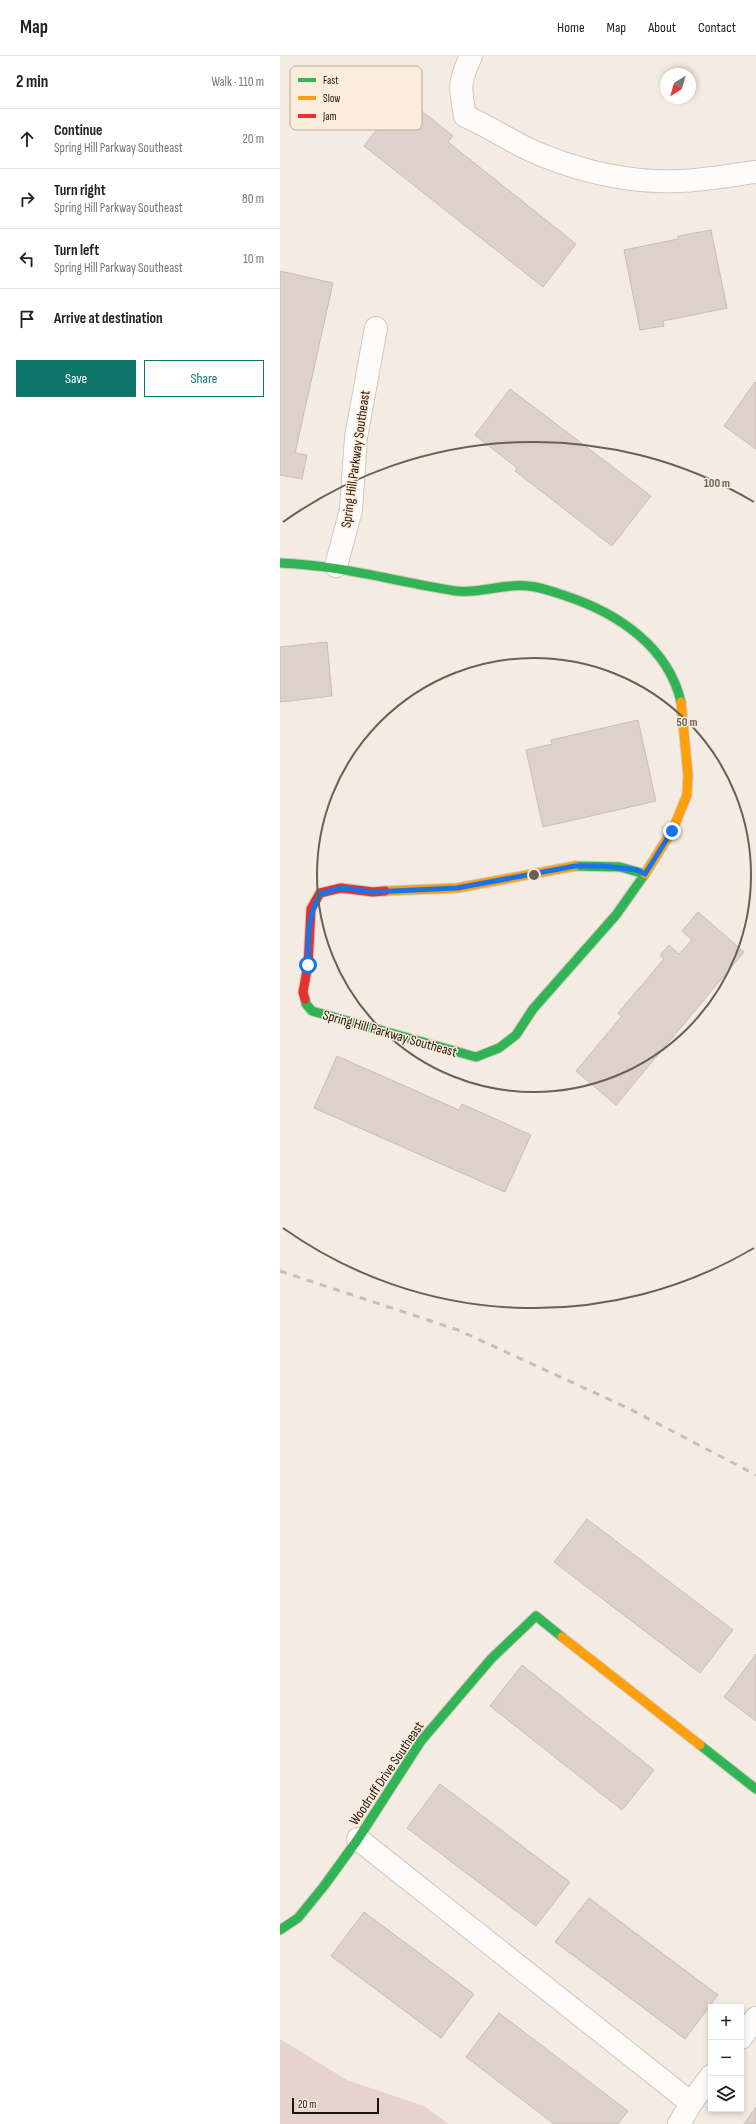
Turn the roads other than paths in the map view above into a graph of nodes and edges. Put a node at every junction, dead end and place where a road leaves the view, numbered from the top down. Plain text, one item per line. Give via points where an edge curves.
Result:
1 (470, 56) edge
2 (756, 172) edge
3 (376, 328) dead end
4 (280, 563) edge
5 (336, 566) junction
6 (645, 874) junction
7 (756, 1789) edge
8 (358, 1839) junction
9 (280, 1930) edge
10 (756, 2018) edge
11 (744, 2034) edge
12 (708, 2080) edge
13 (691, 2102) junction
14 (679, 2124) edge

1 - 2 street via 460,86 465,116 484,124 511,142 543,156 585,172 627,179 680,181
3 - 5 street, Spring Hill Parkway Southeast via 356,437 350,510
4 - 5 street, Spring Hill Parkway Southeast
5 - 6 street, Spring Hill Parkway Southeast via 460,591 534,586 590,604 619,620 648,644 666,664 677,688 684,722 687,788 686,800 672,831
6 - 6 street, Spring Hill Parkway Southeast via 637,870 603,866 575,866 457,888 372,892 341,888 320,894 311,909 308,965 303,992 306,1004 312,1010 476,1057 499,1048 516,1035 533,1009 616,915
7 - 8 street, Woodruff Drive Southeast via 536,1616 491,1659 421,1741
8 - 9 street, Woodruff Drive Southeast via 298,1918
8 - 13 street
10 - 11 street
12 - 13 street
13 - 14 street

